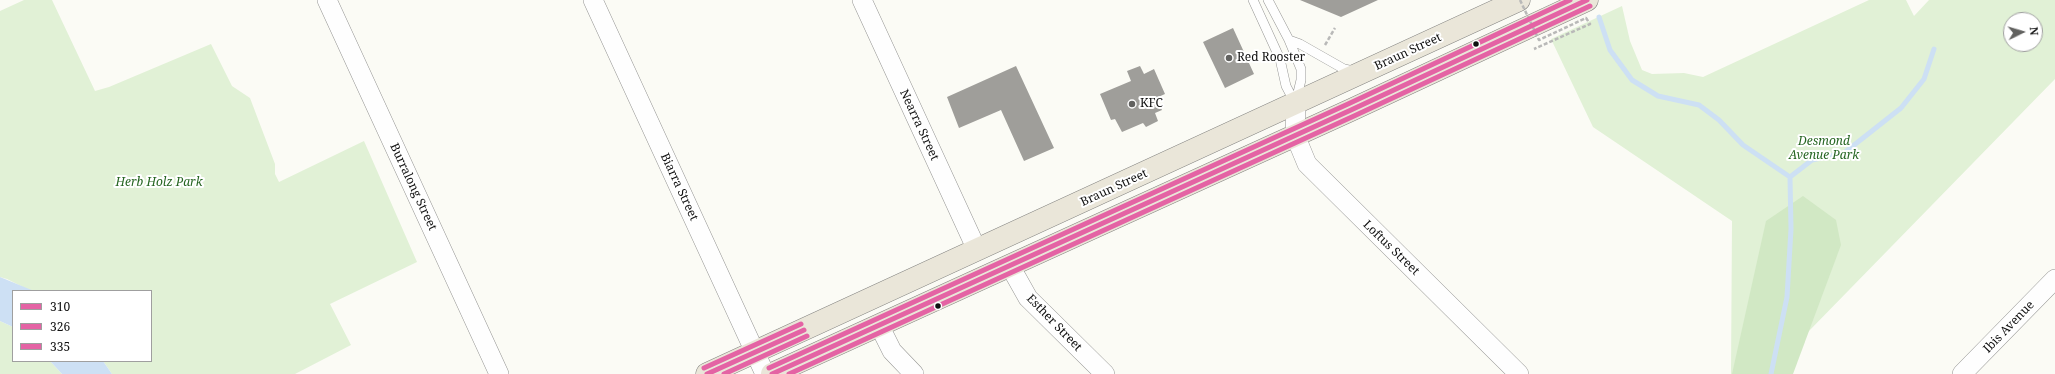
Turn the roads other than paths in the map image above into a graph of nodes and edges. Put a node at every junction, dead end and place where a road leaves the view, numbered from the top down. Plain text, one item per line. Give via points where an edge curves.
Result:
1 (327, 0) edge
2 (593, 0) edge
3 (862, 0) edge
4 (1253, 0) edge
5 (1268, 0) edge
6 (1520, 0) edge
7 (1587, 0) edge
8 (1289, 40) junction
9 (1363, 73) junction
10 (1296, 104) junction
11 (1296, 135) junction
12 (977, 250) junction
13 (1010, 266) junction
14 (2055, 279) edge
15 (879, 325) junction
16 (754, 352) junction
17 (499, 374) edge
18 (707, 374) edge
19 (765, 374) edge
20 (772, 374) edge
21 (914, 374) edge
22 (1105, 374) edge
23 (1519, 374) edge
24 (1962, 374) edge

1 - 17 street, Burralong Street
2 - 16 street, Biarra Street
3 - 12 street, Nearra Street
4 - 10 lane via 1280,59 1286,86
5 - 8 lane
6 - 9 highway, Braun Street
7 - 11 highway
8 - 9 lane via 1344,69
8 - 10 lane via 1301,69
9 - 10 highway, Braun Street
10 - 11 street, Loftus Street
10 - 12 highway, Braun Street
11 - 13 highway
11 - 23 street, Loftus Street via 1307,164
12 - 16 highway, Braun Street
13 - 15 highway
13 - 22 street, Esther Street via 1028,298
14 - 24 street, Ibis Avenue
15 - 20 highway
15 - 21 street via 892,351
16 - 18 highway, Braun Street
16 - 19 street, Biarra Street

